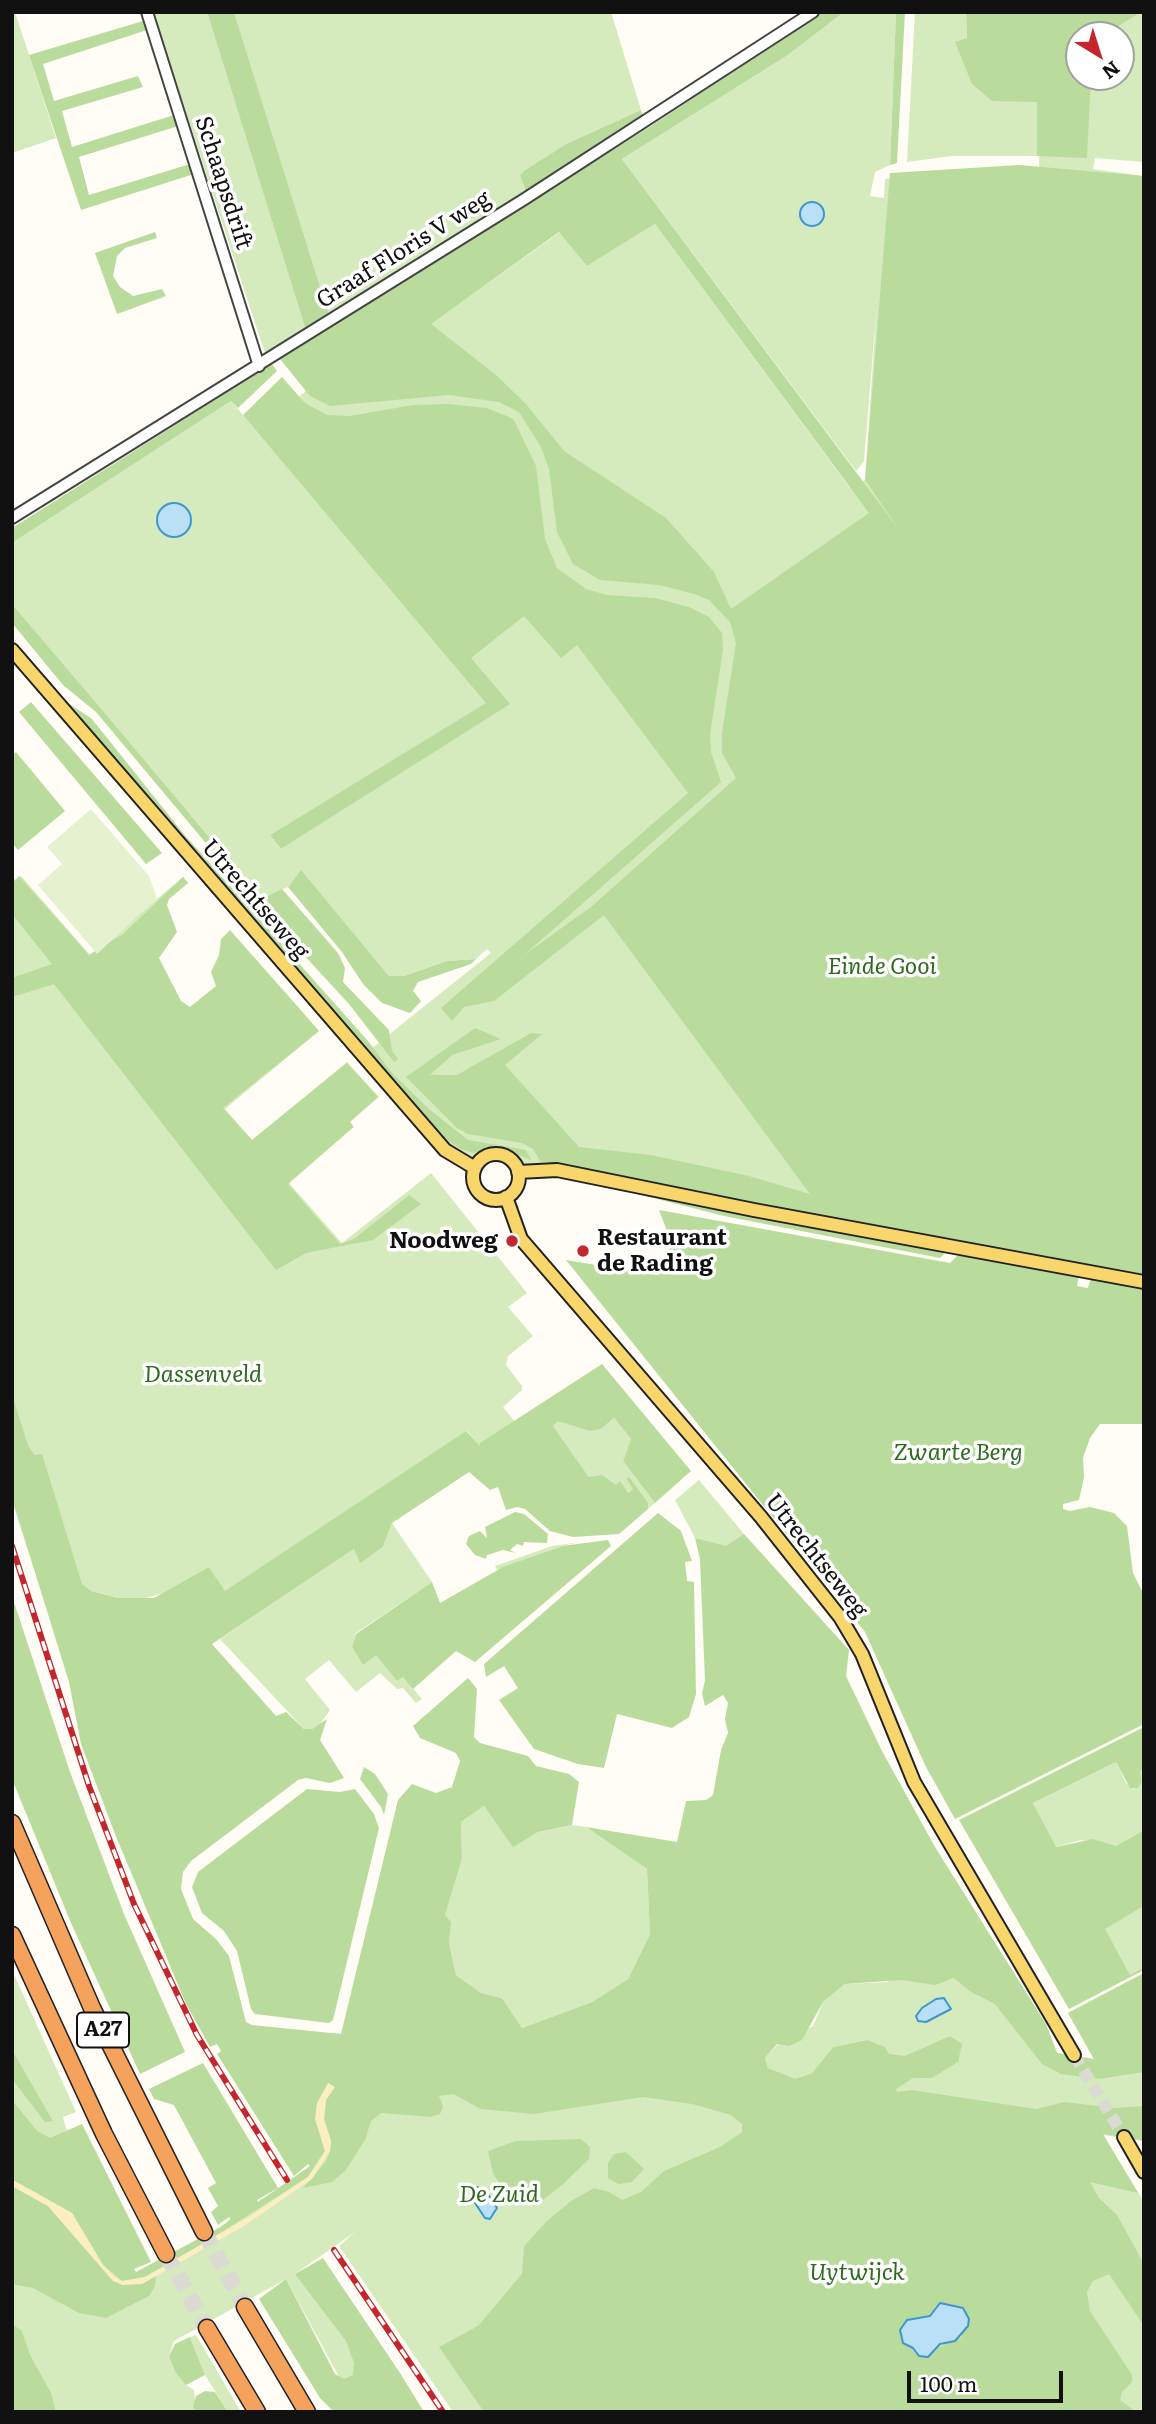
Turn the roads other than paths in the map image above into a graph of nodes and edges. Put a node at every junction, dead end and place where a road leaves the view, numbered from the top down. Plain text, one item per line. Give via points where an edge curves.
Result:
1 (147, 12) edge
2 (813, 12) edge
3 (260, 366) junction
4 (12, 518) edge
5 (12, 650) edge
6 (475, 1168) junction
7 (518, 1172) junction
8 (506, 1197) junction
9 (1144, 1282) edge
10 (12, 1823) edge
11 (12, 1935) edge
12 (1074, 2055) tunnel mouth
13 (1124, 2137) tunnel mouth
14 (1144, 2172) edge
15 (204, 2232) tunnel mouth
16 (166, 2254) tunnel mouth
17 (245, 2307) tunnel mouth
18 (206, 2328) tunnel mouth
19 (257, 2412) edge
20 (307, 2412) edge

1 - 3 street, Schaapsdrift
2 - 3 street, Graaf Floris V weg
3 - 4 street, Graaf Floris V weg
5 - 6 main road, Utrechtseweg via 445,1150
6 - 7 main road via 484,1157 498,1154 511,1160
6 - 8 main road via 480,1194 497,1200
7 - 8 main road via 517,1187
7 - 9 main road via 556,1170
8 - 12 main road, Utrechtseweg via 521,1239 777,1536 840,1617 862,1654 914,1782
10 - 15 highway, A27 via 92,2008
11 - 16 highway, A27 via 104,2134
13 - 14 main road
17 - 20 highway
18 - 19 highway

